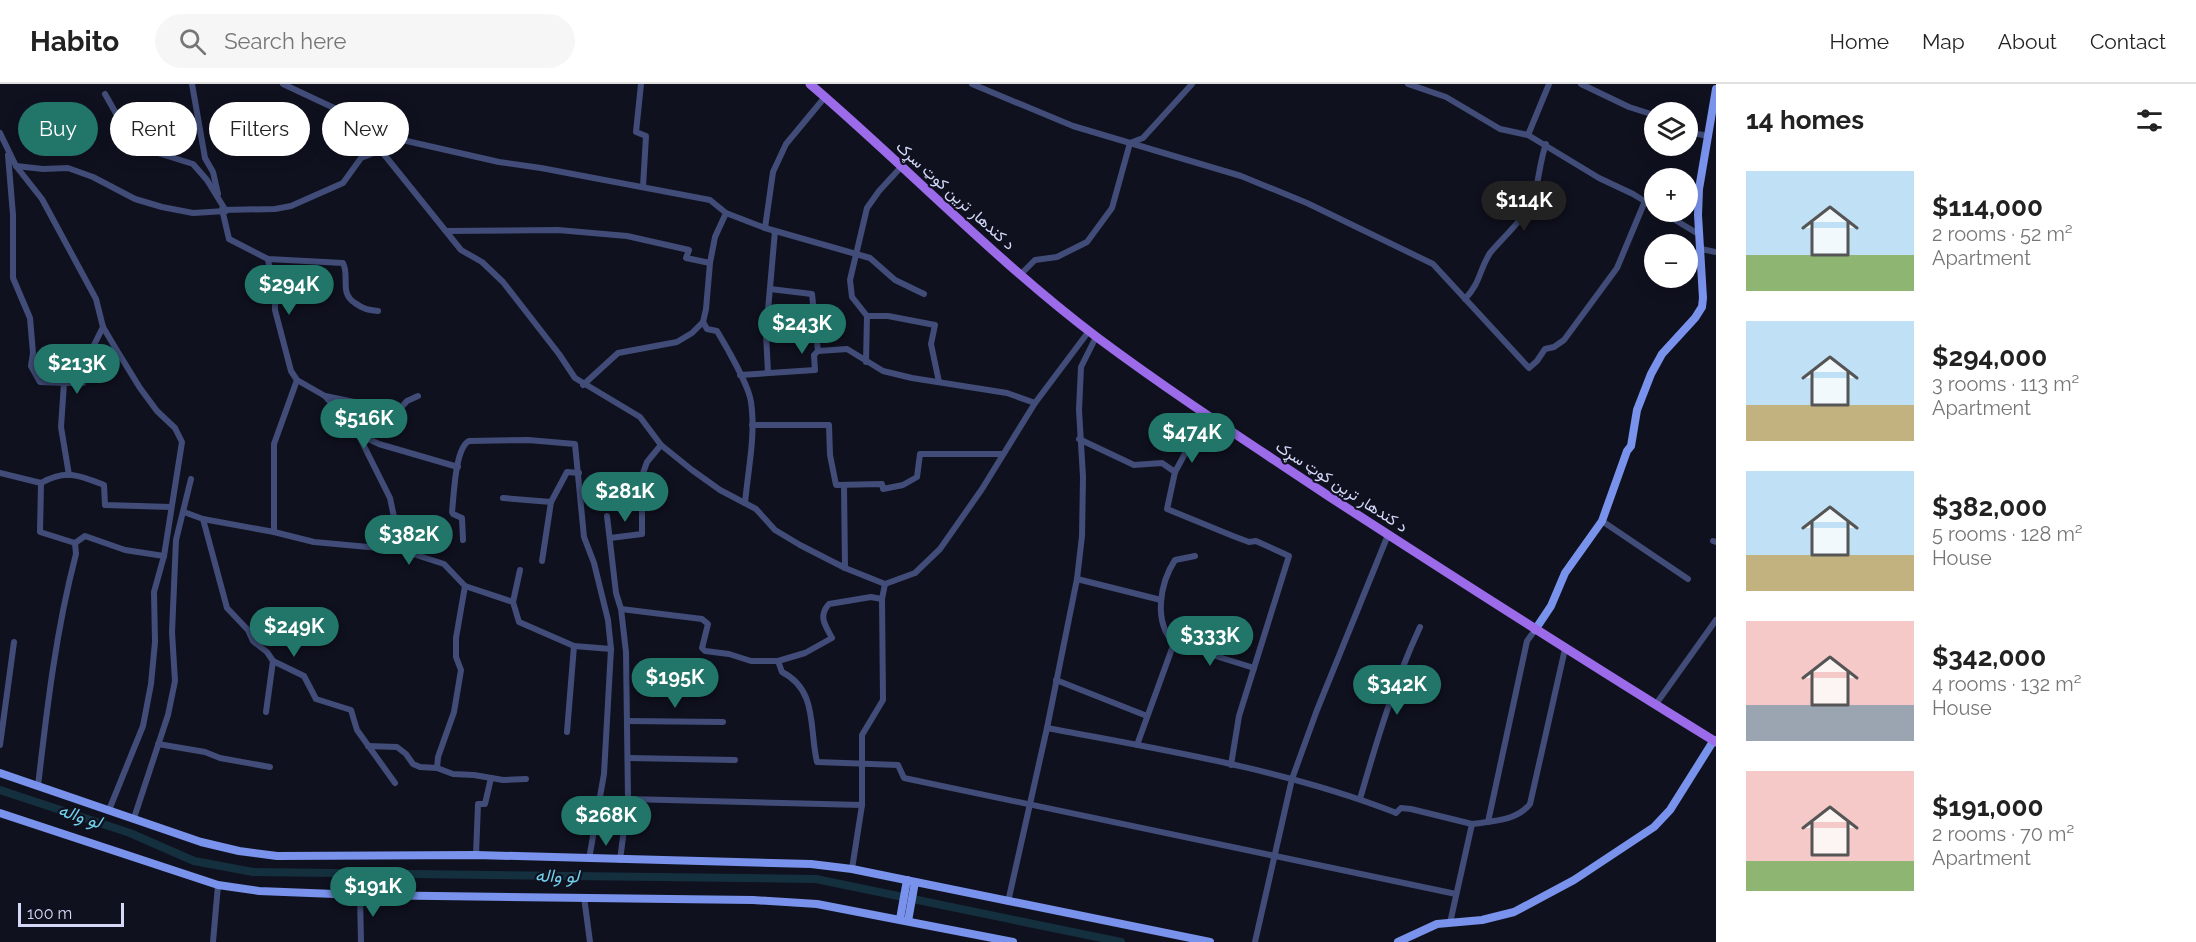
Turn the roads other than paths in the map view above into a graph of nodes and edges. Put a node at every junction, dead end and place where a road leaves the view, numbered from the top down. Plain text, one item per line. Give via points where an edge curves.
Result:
1 (192, 84) edge
2 (283, 84) edge
3 (641, 84) edge
4 (810, 84) edge
5 (972, 84) edge
6 (1192, 84) edge
7 (1408, 84) edge
8 (1549, 84) edge
9 (1581, 84) edge
10 (1716, 88) edge
11 (105, 94) dead end
12 (825, 97) junction
13 (322, 102) edge
14 (1715, 104) edge
15 (1644, 112) edge
16 (0, 133) edge
17 (1698, 134) edge
18 (1528, 135) junction
19 (1708, 136) junction
20 (409, 142) edge
21 (1130, 143) junction
22 (1546, 144) junction
23 (8, 148) junction
24 (366, 156) edge
25 (386, 156) edge
26 (16, 166) junction
27 (902, 166) junction
28 (643, 187) junction
29 (1644, 200) edge
30 (1644, 203) edge
31 (223, 210) junction
32 (726, 213) junction
33 (1679, 222) edge
34 (765, 228) junction
35 (446, 231) junction
36 (775, 231) junction
37 (1700, 235) junction
38 (1701, 249) junction
39 (1716, 252) edge
40 (856, 254) junction
41 (268, 259) junction
42 (710, 263) junction
43 (1020, 274) junction
44 (770, 289) junction
45 (924, 294) dead end
46 (1465, 299) junction
47 (378, 311) dead end
48 (867, 316) junction
49 (705, 325) junction
50 (103, 327) junction
51 (1093, 334) junction
52 (818, 351) junction
53 (866, 362) junction
54 (768, 373) junction
55 (740, 375) junction
56 (297, 380) junction
57 (939, 382) junction
58 (64, 383) junction
59 (583, 385) junction
60 (325, 396) junction
61 (418, 396) dead end
62 (1035, 403) junction
63 (1206, 415) junction
64 (752, 425) junction
65 (358, 434) junction
66 (1079, 439) junction
67 (661, 446) junction
68 (1003, 454) junction
69 (458, 467) junction
70 (1174, 472) junction
71 (0, 473) edge
72 (579, 473) junction
73 (69, 475) junction
74 (191, 479) dead end
75 (41, 483) junction
76 (844, 485) junction
77 (504, 498) dead end
78 (551, 502) junction
79 (745, 503) junction
80 (171, 507) junction
81 (184, 512) junction
82 (607, 516) dead end
83 (203, 519) junction
84 (1602, 521) junction
85 (274, 532) junction
86 (1388, 535) junction
87 (610, 538) junction
88 (463, 540) dead end
89 (75, 543) junction
90 (400, 550) junction
91 (164, 556) junction
92 (1195, 556) dead end
93 (542, 561) dead end
94 (845, 568) junction
95 (520, 570) dead end
96 (1077, 579) junction
97 (1688, 579) dead end
98 (885, 584) junction
99 (465, 586) junction
100 (882, 599) junction
101 (1161, 600) junction
102 (513, 602) junction
103 (621, 609) junction
104 (1716, 620) edge
105 (1420, 627) dead end
106 (1535, 630) junction
107 (14, 642) dead end
108 (1174, 642) junction
109 (574, 646) junction
110 (611, 649) junction
111 (1565, 649) junction
112 (273, 661) junction
113 (778, 661) junction
114 (1254, 668) junction
115 (1056, 680) junction
116 (1656, 704) junction
117 (266, 712) dead end
118 (1147, 716) junction
119 (627, 721) junction
120 (723, 722) dead end
121 (1047, 728) junction
122 (567, 732) dead end
123 (1715, 740) edge
124 (158, 744) junction
125 (0, 745) edge
126 (1137, 745) junction
127 (368, 746) junction
128 (628, 758) junction
129 (735, 760) dead end
130 (862, 764) junction
131 (1231, 765) junction
132 (270, 767) dead end
133 (437, 768) junction
134 (0, 773) edge
135 (491, 778) junction
136 (526, 779) dead end
137 (1292, 779) junction
138 (395, 783) dead end
139 (38, 786) junction
140 (628, 799) junction
141 (1360, 799) junction
142 (1030, 804) junction
143 (862, 805) junction
144 (109, 810) junction
145 (0, 813) edge
146 (134, 818) junction
147 (1488, 822) junction
148 (1472, 824) junction
149 (476, 855) junction
150 (1274, 855) junction
151 (589, 859) junction
152 (620, 860) junction
153 (852, 869) junction
154 (911, 881) junction
155 (218, 885) junction
156 (1456, 894) junction
157 (360, 895) junction
158 (584, 897) junction
159 (1008, 902) junction
160 (904, 920) junction
161 (1450, 922) junction
162 (213, 942) edge
163 (361, 942) edge
164 (590, 942) edge
165 (1012, 942) edge
166 (1210, 942) edge
167 (1255, 942) edge
168 (1398, 942) edge

1 - 31 street via 205,158
2 - 13 street
3 - 28 street via 636,132 646,136
4 - 12 main road, د کندهار ترين کوټ سړک
5 - 21 street via 1073,126
6 - 21 street via 1143,138
7 - 18 street via 1446,97 1500,129
8 - 18 street
9 - 15 street
10 - 14 street
11 - 26 street via 118,117 158,153 193,164 226,211 194,213 162,207 135,199 69,168
12 - 27 main road, د کندهار ترين کوټ سړک
12 - 34 street via 786,144 773,172
14 - 19 street
16 - 23 street
17 - 19 street
18 - 22 street
19 - 37 street via 1699,189
20 - 28 street
21 - 43 street via 1112,208 1087,242 1057,257 1035,260
21 - 46 street via 1241,176 1307,203 1433,264
22 - 29 street via 1553,152
22 - 46 street via 1532,203 1485,260 1479,281
23 - 26 street
23 - 58 street via 13,278 30,318 31,366 40,382
24 - 31 street via 343,183 291,206
25 - 35 street
26 - 50 street via 42,199 96,298
27 - 40 street via 867,208
27 - 43 main road, د کندهار ترين کوټ سړک
28 - 32 street via 710,200
30 - 46 street via 1617,268 1564,339 1545,349 1529,368
31 - 41 street via 228,239
32 - 34 street
32 - 42 street via 715,237
33 - 37 street
34 - 36 street
35 - 42 street via 558,230 627,236 689,250 686,258
35 - 59 street via 461,250 482,262 503,282
36 - 40 street
36 - 44 street
37 - 38 street
38 - 39 street
38 - 84 street via 1701,307 1662,354 1651,374 1637,410 1631,446
40 - 45 street via 870,258 895,280
40 - 48 street via 850,280 852,297
41 - 47 street via 344,263 349,299 365,310
41 - 56 street via 275,310 291,371
42 - 49 street
43 - 51 main road, د کندهار ترين کوټ سړک
44 - 52 street via 812,294
44 - 54 street
48 - 53 street
48 - 57 street via 935,325 931,344
49 - 55 street via 717,331
49 - 59 street via 677,342 618,353
50 - 58 street via 93,349 82,356 82,383
50 - 80 street via 140,388 175,428 182,442
51 - 62 street
51 - 63 main road, د کندهار ترين کوټ سړک
51 - 66 street via 1081,367
52 - 53 street via 847,348
52 - 54 street via 814,355 815,370
53 - 57 street via 883,370
54 - 55 street
55 - 64 street via 751,400
56 - 60 street
56 - 85 street via 274,444
57 - 62 street via 1007,393
58 - 73 street via 61,427
59 - 67 street via 640,417
60 - 61 street via 398,411 407,400
60 - 65 street
62 - 68 street
63 - 70 street
63 - 86 main road, د کندهار ترين کوټ سړک
64 - 76 street via 830,425 836,485
64 - 79 street
65 - 69 street
65 - 90 street via 390,498
66 - 70 street via 1134,465 1162,463
66 - 96 street via 1083,477
67 - 79 street via 720,490
67 - 87 street via 647,462 642,476 642,534
68 - 76 street via 920,454 917,477 903,485 883,489 882,484
68 - 98 street via 940,549 915,573
69 - 72 street via 459,454 466,442 528,440 575,444
69 - 88 street via 452,512 462,518
70 - 114 street via 1167,509 1289,556
71 - 75 street
72 - 78 street via 567,472
72 - 110 street via 584,537 608,620
73 - 75 street via 55,475
73 - 80 street via 104,484 105,506
74 - 81 street
75 - 89 street via 40,532
76 - 94 street
77 - 78 street
78 - 93 street
79 - 94 street via 775,530
80 - 91 street
81 - 83 street
81 - 124 street via 176,540 172,632 176,681
82 - 87 street
83 - 85 street
83 - 112 street via 227,608
84 - 97 street
84 - 106 street via 1564,573 1551,606
85 - 90 street via 314,542
86 - 106 main road, د کندهار ترين کوټ سړک
86 - 137 street
87 - 103 street
89 - 91 street via 85,536 125,550
89 - 139 street via 76,554 59,624
90 - 99 street via 444,564
91 - 144 street via 154,592 152,684 143,726
92 - 101 street via 1175,560
94 - 98 street
95 - 102 street
96 - 101 street
96 - 115 street
98 - 100 street
99 - 102 street
99 - 133 street via 456,638 461,670 454,712
100 - 113 street via 871,597 829,604 823,611 823,622 832,638
100 - 130 street via 883,700 862,735
101 - 108 street via 1165,634
102 - 109 street via 519,622
103 - 113 street via 702,619 708,624 702,648 705,651 752,661
103 - 119 street
104 - 116 street
105 - 141 street via 1385,714
106 - 111 main road, د کندهار ترين کوټ سړک
106 - 147 street via 1527,641
107 - 125 street
108 - 114 street
108 - 118 street
109 - 110 street
109 - 122 street
110 - 151 street via 604,774
111 - 116 main road, د کندهار ترين کوټ سړک
111 - 147 street via 1530,804 1524,812
112 - 117 street
112 - 127 street via 304,676 316,699 351,710 357,730
113 - 130 street via 782,672 794,678 806,697 817,762
114 - 131 street via 1239,716
115 - 118 street
115 - 121 street
116 - 123 main road, د کندهار ترين کوټ سړک
118 - 126 street
119 - 120 street
119 - 128 street
121 - 126 street
121 - 142 street
123 - 161 street via 1670,810 1654,827 1574,880 1514,912
124 - 132 street
124 - 146 street
126 - 131 street
127 - 133 street via 397,747 413,764
127 - 138 street
128 - 129 street
128 - 140 street
130 - 142 street via 898,765 904,778
130 - 143 street
131 - 137 street
133 - 135 street
134 - 139 street
135 - 136 street
135 - 149 street via 485,804 478,804
137 - 141 street
137 - 150 street
139 - 144 street
140 - 143 street
140 - 152 street
141 - 148 street via 1396,813 1401,808 1411,809
142 - 150 street
142 - 159 street
143 - 153 street
144 - 146 street
145 - 155 street
146 - 149 street via 201,842 277,856
147 - 148 street
148 - 156 street
149 - 151 street
150 - 156 street
150 - 167 street
151 - 152 street
152 - 153 street via 811,864
153 - 154 street
154 - 159 street
154 - 160 street
155 - 157 street via 259,891
155 - 162 street
156 - 161 street
157 - 158 street
157 - 163 street
158 - 160 street via 817,904
158 - 164 street
159 - 166 street
160 - 165 street
161 - 168 street

